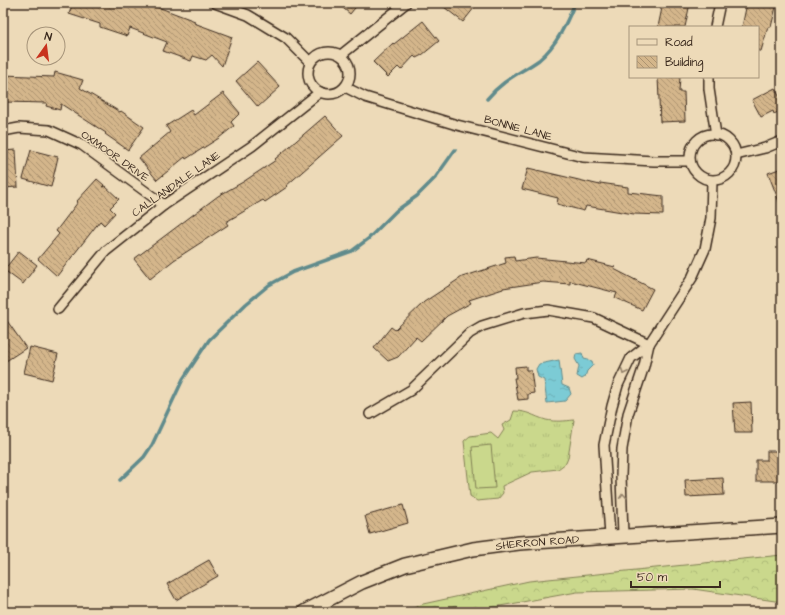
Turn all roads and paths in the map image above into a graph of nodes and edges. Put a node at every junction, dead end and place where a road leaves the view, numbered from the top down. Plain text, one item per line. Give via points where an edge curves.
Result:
1 (215, 3) edge
2 (406, 3) edge
3 (720, 3) edge
4 (714, 26) edge
5 (341, 55) junction
6 (310, 62) junction
7 (709, 78) edge
8 (345, 87) junction
9 (320, 92) junction
10 (3, 131) edge
11 (716, 135) junction
12 (782, 141) edge
13 (736, 155) junction
14 (690, 161) junction
15 (712, 180) junction
16 (164, 205) junction
17 (58, 309) dead end
18 (649, 344) junction
19 (370, 414) dead end
20 (782, 526) edge
21 (623, 535) junction
22 (610, 536) junction
23 (304, 612) edge

1 - 6 street via 248,15 286,38
2 - 5 street
3 - 4 street
5 - 6 street via 328,51
5 - 8 street via 350,66 349,81
6 - 9 street via 310,82
7 - 11 street
8 - 9 street via 333,94
8 - 14 street, BONNIE LANE via 365,97 450,123 583,158
9 - 16 street, CALLANDALE LANE via 252,146
10 - 16 street, OXMOOR DRIVE via 20,128 50,130 82,145
11 - 13 street via 729,141
11 - 14 street via 700,138 694,143
12 - 13 street
13 - 15 street via 733,170 727,176
14 - 15 street via 698,175
15 - 18 street via 711,218 705,249 692,278
16 - 17 street, CALLANDALE LANE via 106,251
18 - 19 street via 594,318 548,310 524,313 482,326 470,333 411,390
21 -> 18 street via 622,449 628,414
18 -> 22 street via 631,358 618,385 607,427 604,445
20 - 21 main road, SHERRON ROAD
21 - 22 main road, SHERRON ROAD
22 - 23 main road, SHERRON ROAD via 519,543 447,554 405,565 362,582

